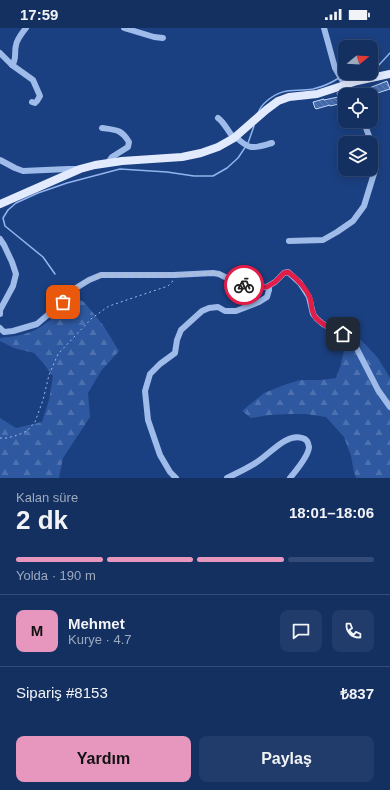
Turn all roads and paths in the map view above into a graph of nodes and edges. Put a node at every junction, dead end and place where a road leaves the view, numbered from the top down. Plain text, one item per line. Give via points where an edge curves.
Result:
1 (26, 28) edge
2 (124, 28) edge
3 (324, 28) edge
4 (163, 38) dead end
5 (0, 53) edge
6 (12, 65) junction
7 (390, 74) edge
8 (345, 84) junction
9 (346, 88) edge
10 (32, 102) dead end
11 (218, 118) dead end
12 (102, 128) dead end
13 (366, 128) edge
14 (235, 138) junction
15 (272, 144) dead end
16 (0, 160) edge
17 (108, 163) junction
18 (80, 170) junction
19 (0, 204) edge
20 (0, 239) edge
21 (289, 241) dead end
22 (174, 275) junction
23 (269, 286) junction
24 (0, 314) edge
25 (0, 328) edge
26 (390, 406) edge
27 (0, 438) edge
28 (176, 478) edge
29 (227, 478) edge
30 (290, 478) edge

1 - 6 street via 17,40
2 - 4 street
3 - 8 street via 333,63
5 - 6 street
6 - 10 street via 36,85 40,96 35,103
7 - 8 main road
8 - 9 street
8 - 14 main road via 317,94 278,101
11 - 14 street
12 - 17 street via 118,131 129,142 128,147 112,157
13 - 21 street via 376,168 364,206 353,221 323,240
14 - 15 street via 251,148
14 - 17 main road via 191,156
16 - 18 street via 23,171
17 - 18 main road
18 - 19 main road
20 - 24 street via 16,274
22 - 23 street via 212,273 250,286
22 - 25 street via 101,275 76,288 37,324 4,332
22 - 27 path via 168,286 109,306 92,318 58,354 35,422 27,431
23 - 26 street via 284,273 288,272 294,276 309,297 313,314 317,319 343,334 356,347 378,390
23 - 28 street via 267,297 236,311 225,311 218,307 202,311 180,330 175,353 150,374 145,391 148,420 160,455
29 - 30 street via 258,462 276,446 297,436 305,439 309,450

